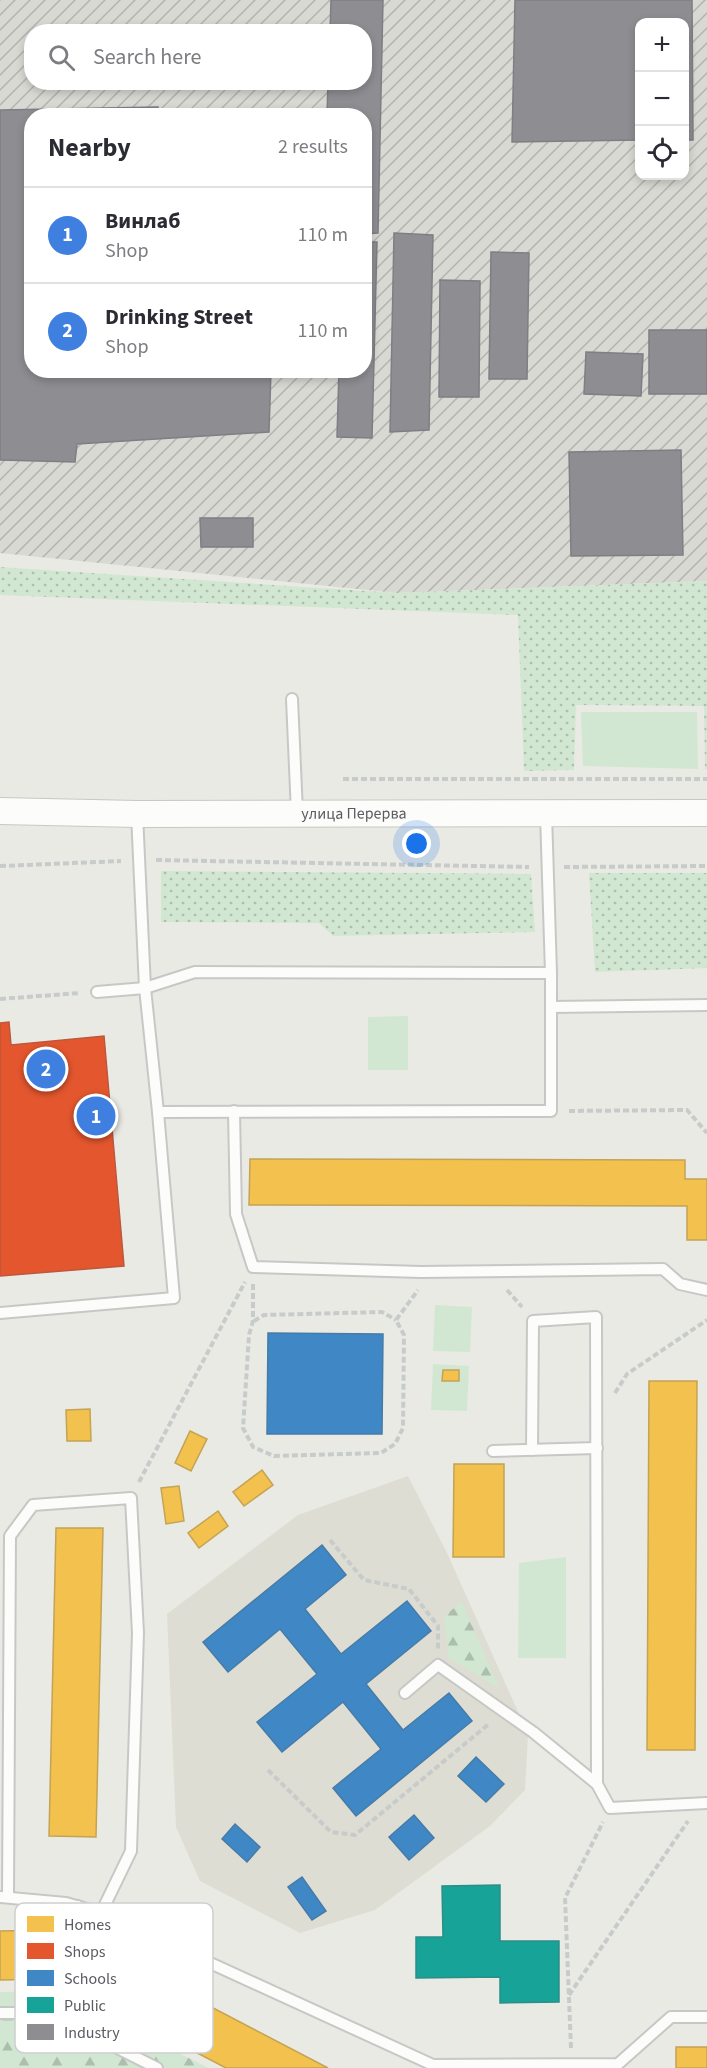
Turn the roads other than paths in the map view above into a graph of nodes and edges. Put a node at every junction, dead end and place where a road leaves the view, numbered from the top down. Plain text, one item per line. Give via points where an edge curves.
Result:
1 (292, 699) dead end
2 (0, 811) edge
3 (297, 813) junction
4 (707, 813) edge
5 (137, 814) junction
6 (546, 814) junction
7 (550, 973) junction
8 (145, 988) junction
9 (97, 992) road end
10 (707, 1005) edge
11 (551, 1007) junction
12 (234, 1111) junction
13 (158, 1112) junction
14 (707, 1290) edge
15 (0, 1313) edge
16 (597, 1448) junction
17 (532, 1450) junction
18 (493, 1451) dead end
19 (5, 1582) edge
20 (405, 1693) dead end
21 (597, 1784) junction
22 (704, 1803) edge
23 (4, 1897) edge
24 (53, 1903) edge
25 (106, 1903) edge
26 (213, 1965) edge
27 (707, 2017) edge
28 (127, 2053) edge
29 (433, 2066) edge
30 (157, 2068) edge

1 - 3 lane
2 - 5 street, улица Перерва
3 - 5 street, улица Перерва
3 - 6 street, улица Перерва
4 - 6 street, улица Перерва
5 - 8 lane
6 - 7 lane
7 - 8 lane via 195,972
7 - 11 lane
8 - 9 lane
8 - 13 lane
10 - 11 lane
11 - 12 lane via 551,1111
12 - 13 lane
12 - 14 lane via 236,1214 253,1267 421,1272 663,1269 680,1284
13 - 15 lane via 174,1298
16 - 17 lane
16 - 17 lane via 596,1317 534,1321
16 - 21 lane
17 - 18 lane
19 - 23 lane
19 - 25 lane via 10,1536 33,1505 130,1498 138,1633 131,1851
20 - 21 lane via 438,1665
21 - 22 lane via 610,1808
23 - 24 lane
26 - 29 lane
27 - 29 lane via 671,2017 618,2064
28 - 30 lane

